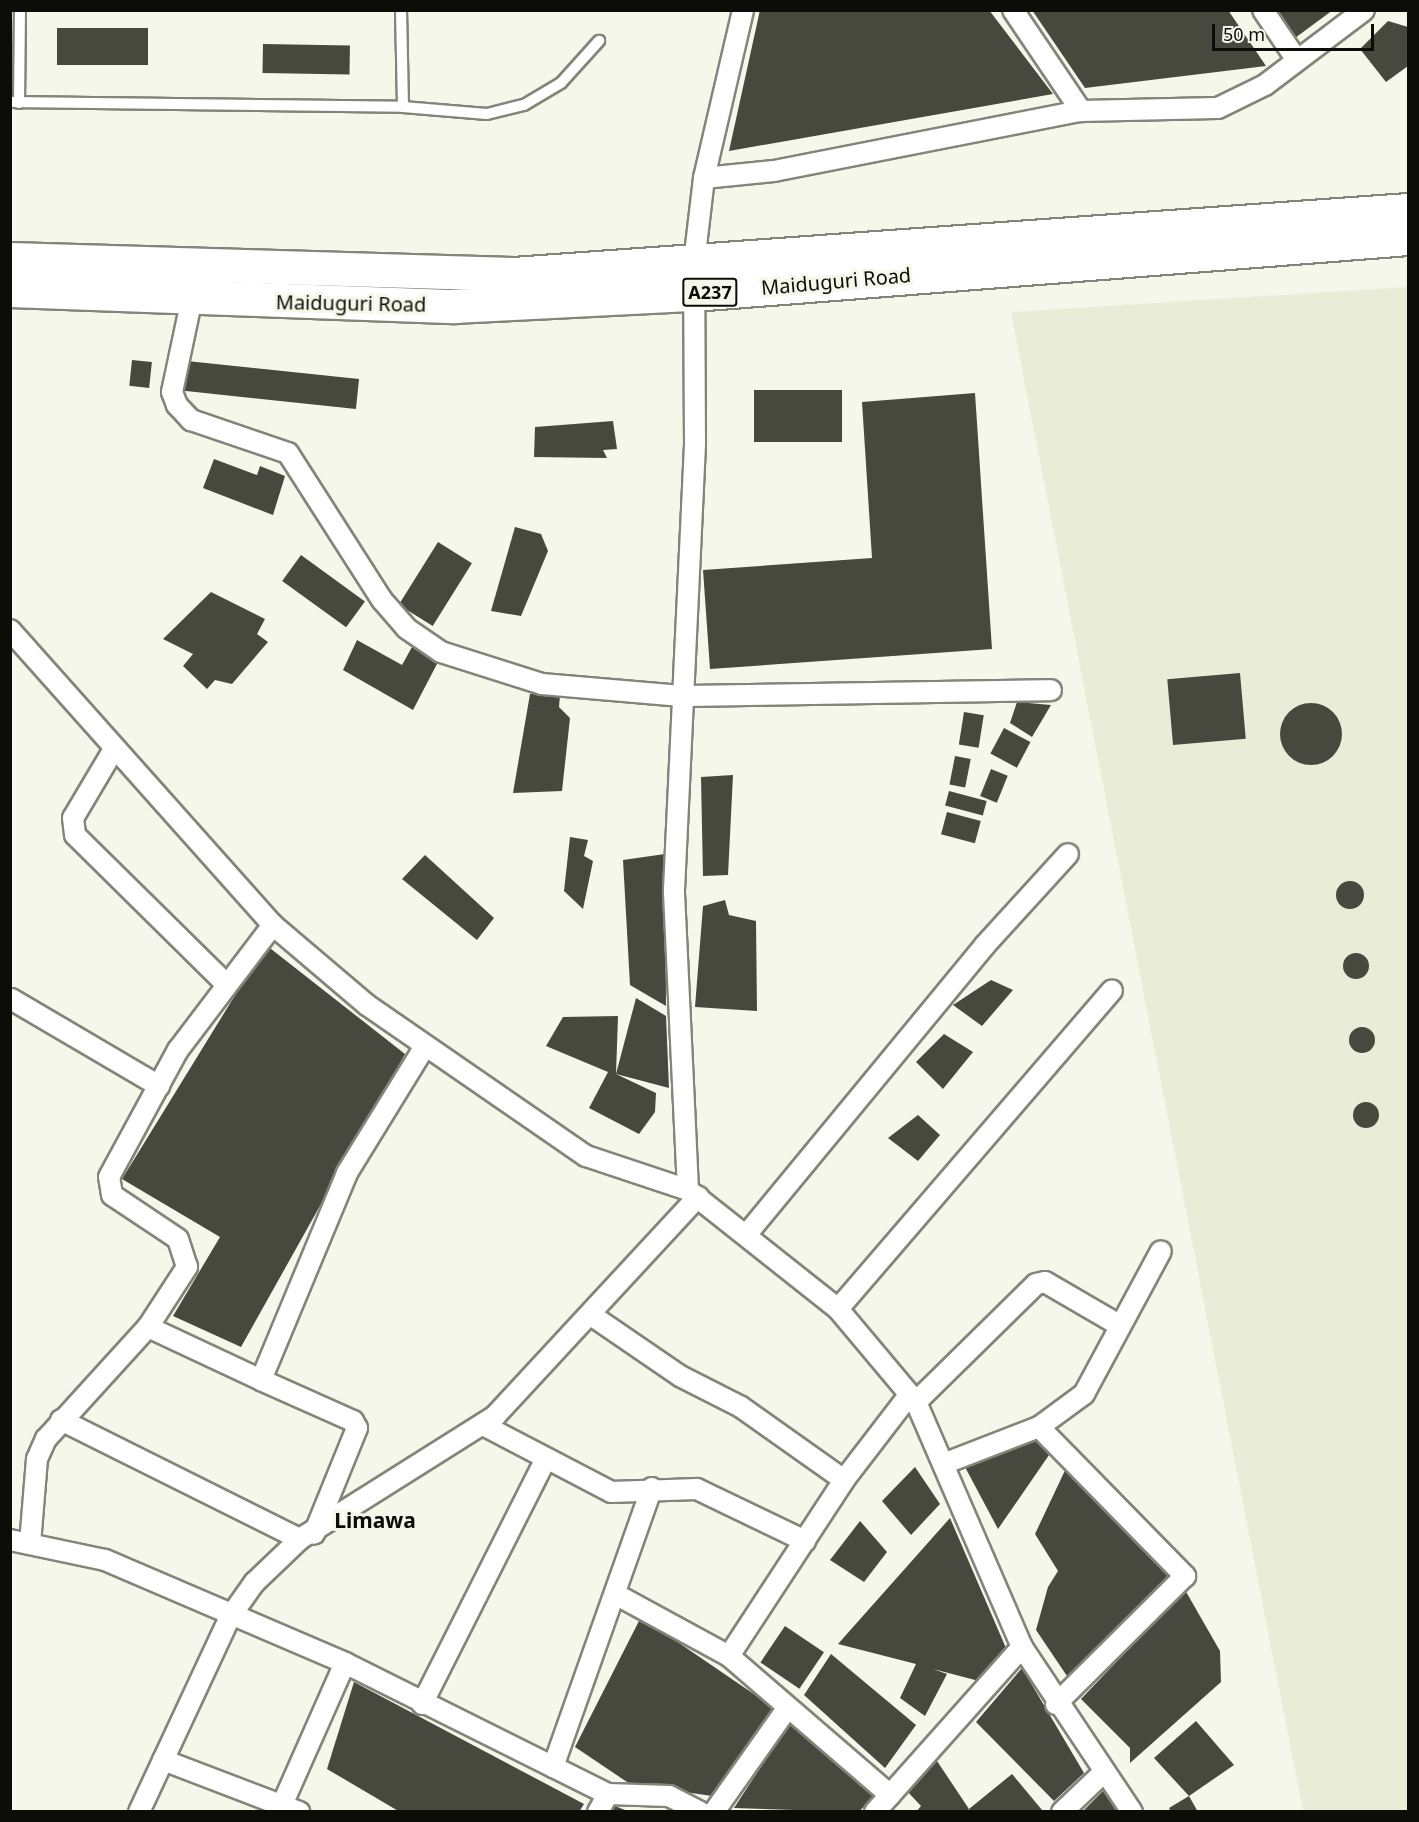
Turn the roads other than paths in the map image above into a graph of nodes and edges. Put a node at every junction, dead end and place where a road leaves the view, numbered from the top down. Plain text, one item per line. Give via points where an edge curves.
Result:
1 (20, 10) edge
2 (401, 10) edge
3 (742, 10) edge
4 (1012, 10) edge
5 (1263, 10) edge
6 (1364, 10) edge
7 (599, 40) dead end
8 (1296, 59) junction
9 (15, 102) edge
10 (403, 107) junction
11 (1081, 111) junction
12 (704, 178) junction
13 (1408, 210) edge
14 (1408, 238) edge
15 (10, 259) edge
16 (694, 278) junction
17 (10, 290) edge
18 (192, 298) junction
19 (10, 630) edge
20 (1051, 690) dead end
21 (681, 696) junction
22 (114, 750) junction
23 (1068, 854) dead end
24 (273, 925) junction
25 (226, 984) junction
26 (1112, 991) dead end
27 (12, 999) edge
28 (424, 1048) junction
29 (159, 1086) junction
30 (693, 1194) junction
31 (747, 1234) junction
32 (1161, 1251) dead end
33 (838, 1309) junction
34 (591, 1315) junction
35 (1119, 1325) junction
36 (148, 1327) junction
37 (261, 1380) junction
38 (913, 1398) junction
39 (61, 1420) junction
40 (483, 1425) junction
41 (1038, 1427) junction
42 (546, 1459) junction
43 (943, 1464) junction
44 (844, 1480) junction
45 (652, 1488) junction
46 (307, 1537) junction
47 (805, 1541) junction
48 (20, 1542) edge
49 (617, 1595) junction
50 (230, 1617) junction
51 (1022, 1647) junction
52 (729, 1656) junction
53 (345, 1663) junction
54 (422, 1704) junction
55 (1056, 1704) junction
56 (788, 1707) junction
57 (163, 1760) junction
58 (553, 1767) junction
59 (1103, 1773) junction
60 (608, 1794) junction
61 (890, 1795) junction
62 (290, 1808) edge
63 (139, 1812) edge
64 (598, 1812) edge
65 (700, 1812) edge
66 (714, 1812) edge
67 (875, 1812) edge
68 (1062, 1812) edge
69 (1132, 1812) edge

1 - 9 lane
2 - 10 lane
3 - 12 street
4 - 11 street
5 - 8 street
6 - 8 street
7 - 10 lane via 561,83 524,105 487,114
8 - 11 street via 1242,100 1218,108
9 - 10 lane
11 - 12 street via 774,171
12 - 16 street
13 - 16 highway, Maiduguri Road / A237
14 - 16 highway, Maiduguri Road / A237
15 - 16 highway, Maiduguri Road / A237 via 363,273
16 - 18 highway, Maiduguri Road / A237 via 455,306
16 - 21 street via 695,443
17 - 18 highway, Maiduguri Road / A237
18 - 21 street via 172,392 177,405 191,420 288,453 406,628 441,652 542,684
19 - 22 street
20 - 21 street
21 - 30 street via 674,890
22 - 24 street
22 - 25 street via 73,818 75,835
23 - 31 street via 985,945
24 - 25 street
24 - 28 street
25 - 29 street
26 - 33 street
27 - 29 street
28 - 30 street via 586,1156
28 - 37 street via 347,1173
29 - 36 street via 107,1184 112,1195 178,1239 185,1251 187,1267
30 - 31 street
30 - 34 street
31 - 33 street
32 - 35 street
33 - 38 street
34 - 40 street
34 - 44 street via 680,1376 741,1407
35 - 38 street via 1045,1282 1036,1284
35 - 41 street via 1084,1394
36 - 37 street
36 - 39 street
37 - 46 street via 353,1421 357,1428
38 - 43 street
38 - 44 street
39 - 46 street
39 - 48 street via 37,1459
40 - 42 street
40 - 46 street
41 - 43 street
41 - 55 street via 1185,1576
42 - 45 street via 610,1492
42 - 54 street
43 - 51 street
44 - 47 street
45 - 47 street via 697,1488
45 - 49 street
46 - 50 street via 254,1583
47 - 52 street
48 - 50 street via 105,1560
49 - 52 street
49 - 58 street
50 - 53 street
50 - 57 street
51 - 55 street
51 - 61 street
52 - 56 street
53 - 54 street
53 - 62 street
54 - 58 street
55 - 59 street
56 - 61 street
56 - 66 street
57 - 62 street
57 - 63 street
58 - 60 street
59 - 68 street
59 - 69 street
60 - 64 street
60 - 65 street via 669,1796
61 - 67 street

